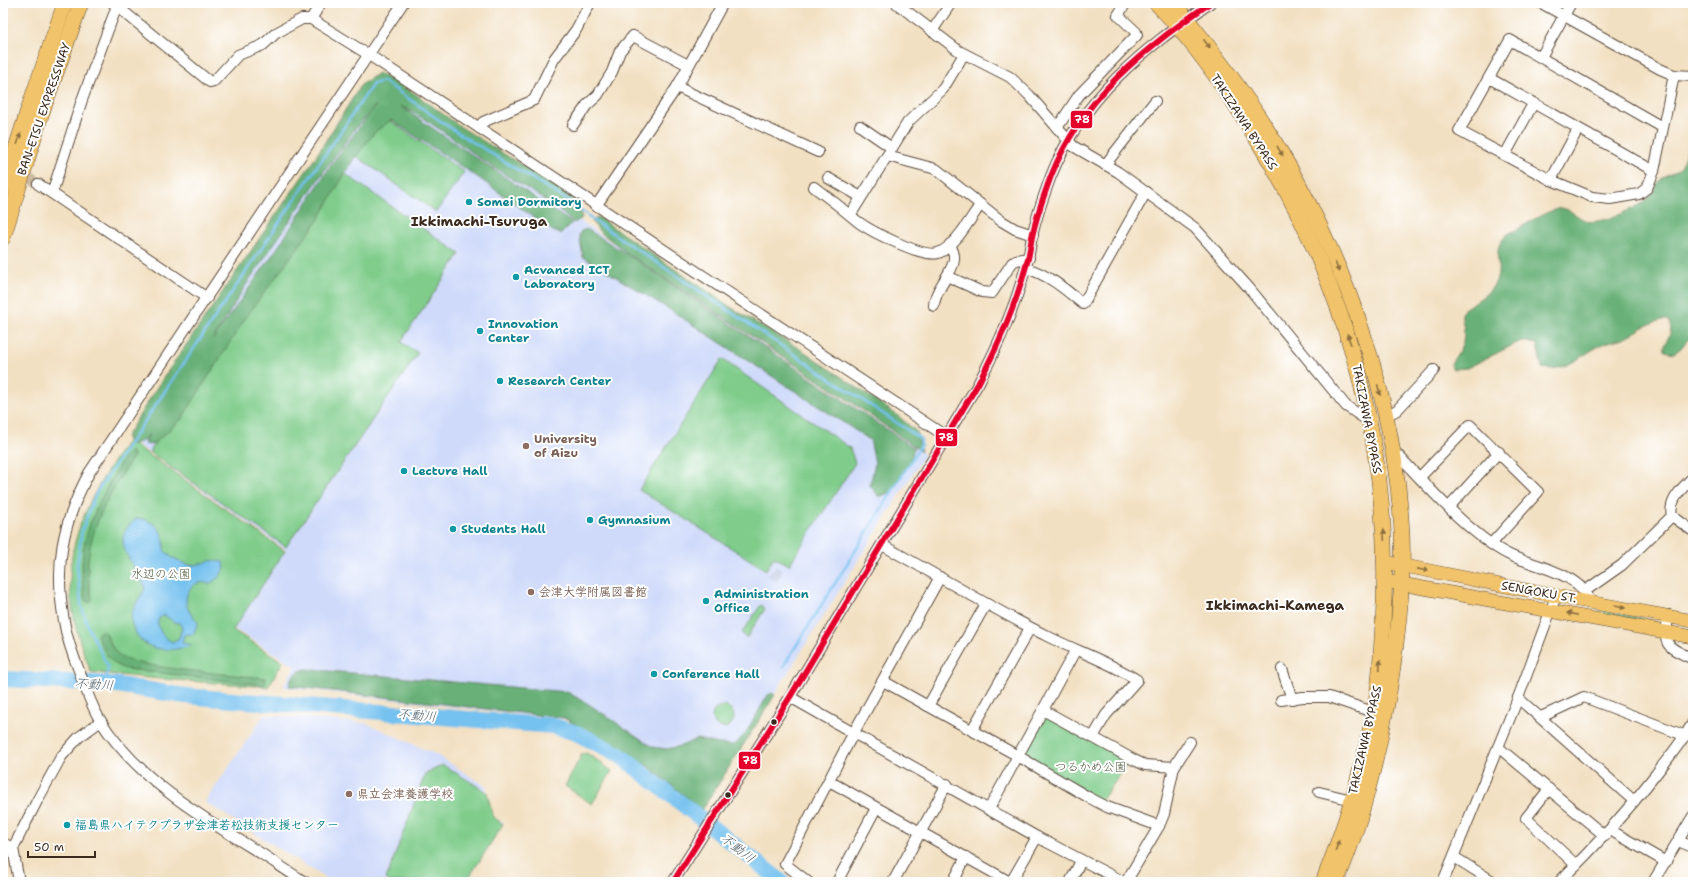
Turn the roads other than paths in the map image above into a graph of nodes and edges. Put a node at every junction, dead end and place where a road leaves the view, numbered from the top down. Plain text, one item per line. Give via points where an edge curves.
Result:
1 (66, 3) edge
2 (80, 3) edge
3 (321, 3) edge
4 (403, 3) edge
5 (590, 3) edge
6 (723, 3) edge
7 (896, 3) edge
8 (951, 3) edge
9 (1126, 3) edge
10 (1156, 3) edge
11 (1173, 3) edge
12 (1210, 3) edge
13 (1540, 3) edge
14 (1571, 3) edge
15 (116, 4) edge
16 (1563, 16) junction
17 (311, 19) junction
18 (1182, 23) junction
19 (932, 31) junction
20 (964, 54) junction
21 (369, 55) junction
22 (1541, 57) junction
23 (688, 65) junction
24 (1674, 75) junction
25 (1693, 76) edge
26 (1489, 78) junction
27 (677, 87) junction
28 (1155, 101) dead end
29 (1533, 104) junction
30 (573, 125) dead end
31 (860, 126) dead end
32 (1662, 127) junction
33 (479, 128) junction
34 (1057, 128) junction
35 (1578, 129) junction
36 (1068, 141) junction
37 (818, 152) dead end
38 (889, 152) junction
39 (1505, 155) junction
40 (1105, 165) junction
41 (1654, 172) junction
42 (828, 178) dead end
43 (1551, 180) junction
44 (38, 184) tunnel mouth
45 (814, 187) dead end
46 (3, 189) edge
47 (1146, 192) junction
48 (52, 193) junction
49 (861, 197) junction
50 (980, 205) junction
51 (596, 206) junction
52 (851, 214) junction
53 (1032, 236) junction
54 (3, 238) edge
55 (950, 244) junction
56 (1029, 258) junction
57 (1026, 268) junction
58 (947, 276) junction
59 (207, 298) junction
60 (934, 306) dead end
61 (1434, 370) dead end
62 (1386, 416) junction
63 (1370, 422) junction
64 (947, 437) junction
65 (1392, 449) junction
66 (1499, 452) junction
67 (1420, 477) junction
68 (1693, 477) edge
69 (1449, 507) junction
70 (1672, 516) junction
71 (1693, 531) edge
72 (1492, 543) junction
73 (882, 545) junction
74 (1385, 562) junction
75 (1402, 566) junction
76 (940, 577) junction
77 (1385, 581) junction
78 (1401, 583) junction
79 (1556, 596) junction
80 (1588, 596) junction
81 (986, 604) junction
82 (1552, 610) junction
83 (1669, 615) junction
84 (1693, 621) edge
85 (1030, 628) junction
86 (1665, 631) junction
87 (1693, 637) edge
88 (1075, 651) junction
89 (1693, 660) edge
90 (1282, 669) dead end
91 (883, 681) junction
92 (790, 698) junction
93 (1518, 698) junction
94 (1292, 699) junction
95 (1281, 700) dead end
96 (928, 706) junction
97 (1044, 710) junction
98 (1373, 712) junction
99 (1541, 717) junction
100 (101, 721) junction
101 (1693, 722) edge
102 (972, 730) junction
103 (853, 734) junction
104 (1686, 736) junction
105 (1093, 737) junction
106 (1190, 742) dead end
107 (1498, 747) junction
108 (1018, 756) junction
109 (1174, 767) junction
110 (829, 781) junction
111 (947, 784) junction
112 (1549, 789) junction
113 (1319, 792) dead end
114 (1352, 800) junction
115 (1634, 801) junction
116 (876, 808) junction
117 (988, 809) junction
118 (1693, 816) edge
119 (1159, 826) junction
120 (921, 832) junction
121 (1607, 833) junction
122 (1037, 837) junction
123 (1678, 840) junction
124 (3, 843) edge
125 (13, 848) junction
126 (1693, 848) edge
127 (966, 857) junction
128 (1454, 857) junction
129 (1082, 861) junction
130 (1666, 862) junction
131 (1576, 865) junction
132 (19, 882) edge
133 (304, 882) edge
134 (673, 882) edge
135 (808, 882) edge
136 (837, 882) edge
137 (893, 882) edge
138 (953, 882) edge
139 (1011, 882) edge
140 (1070, 882) edge
141 (1125, 882) edge
142 (1323, 882) edge
143 (1336, 882) edge
144 (1443, 882) edge
145 (1494, 882) edge
146 (1559, 882) edge
147 (1653, 882) edge

46 -> 1 highway, BAN-ETSU EXPRESSWAY
2 - 54 highway, BAN-ETSU EXPRESSWAY via 42,112
3 - 17 street
4 - 21 street
5 - 33 street via 576,30 554,59 534,100 483,122
6 - 23 street
7 - 19 street
8 - 19 street
9 - 34 street via 1118,15 1136,32 1136,35 1079,95
10 - 18 highway, TAKIZAWA BYPASS
11 - 18 highway, TAKIZAWA BYPASS
12 - 18 street
13 - 16 street
14 - 16 street
15 - 17 street via 210,82 214,81 238,55 263,45 276,33 302,19
15 - 48 street
16 - 22 street
16 - 24 street
17 - 21 street
18 - 36 street via 1117,76 1087,111
18 -> 62 highway, TAKIZAWA BYPASS via 1260,118 1285,158 1319,223 1351,303
63 -> 18 highway, TAKIZAWA BYPASS via 1365,395 1344,326 1319,258 1296,207 1250,127
19 - 20 street
20 - 34 street via 1010,77
20 - 38 street via 943,89 908,122
21 - 33 street
21 - 59 street
22 - 26 street via 1510,40
22 - 32 street
23 - 27 street
23 - 30 street via 633,36 620,51 612,72 598,95 587,105
24 - 25 street
24 - 32 street
26 - 29 street
26 - 39 street via 1459,131
27 - 37 street
27 - 51 street
28 - 40 street
29 - 35 street
29 - 39 street
31 - 38 street
32 - 41 street
33 - 51 street
34 - 36 street
35 - 41 street
35 - 43 street
36 - 40 street
36 - 53 street via 1051,177
38 - 49 street
38 - 50 street via 936,169
39 - 43 street
40 - 47 street
41 - 43 street via 1647,188 1639,194 1610,200 1592,197
42 - 49 street
44 - 48 street
45 - 52 street
47 - 57 street via 1083,304 1061,285 1040,272
47 - 63 street via 1195,228 1249,288 1346,406
48 - 59 street
49 - 52 street
50 - 53 street via 1015,229
50 - 55 street
51 - 64 street
52 - 55 street via 872,230 923,252 939,253
53 - 56 street
55 - 58 street via 954,256
56 - 57 street
56 - 58 street via 1012,263 992,293 982,292
57 - 64 street via 998,345
58 - 60 street via 936,293
59 - 100 street via 89,473 68,518 61,546 59,586 66,635 88,698
61 - 62 street via 1396,410
62 - 65 highway, TAKIZAWA BYPASS
74 -> 63 highway, TAKIZAWA BYPASS via 1379,478
64 - 73 street
65 - 67 street
65 - 75 highway, TAKIZAWA BYPASS via 1402,535
66 - 67 street via 1470,425
66 - 69 street
66 - 72 street via 1538,492
67 - 69 street
68 - 70 street via 1675,497 1670,509
69 - 72 street
70 - 71 street
70 - 80 street
72 - 80 street via 1514,557 1545,566 1572,582
73 - 76 street
73 - 92 street
74 - 75 main road, SENGOKU ST.
74 - 77 highway, TAKIZAWA BYPASS
75 - 78 highway, TAKIZAWA BYPASS
75 -> 79 main road, SENGOKU ST.
76 - 81 street
76 - 91 street
77 - 78 main road, SENGOKU ST.
98 -> 77 highway, TAKIZAWA BYPASS via 1378,680
78 - 82 main road, SENGOKU ST.
78 - 143 highway, TAKIZAWA BYPASS via 1399,632 1384,724 1360,820
79 - 80 main road, SENGOKU ST.
79 - 82 street
80 -> 83 main road, SENGOKU ST.
81 - 85 street
81 - 96 street
86 -> 82 main road, SENGOKU ST.
82 - 93 street
83 - 84 main road, SENGOKU ST.
83 - 86 street
85 - 88 street
85 - 102 street
86 - 87 main road, SENGOKU ST.
86 - 89 street via 1666,642 1671,648
88 - 97 street
88 - 105 street via 1125,672 1137,680 1106,715
90 - 94 street
91 - 96 street
91 - 103 street
92 - 103 street
92 - 134 street
93 - 99 street
93 - 107 street
94 - 95 street
94 - 98 street via 1329,697
96 - 102 street
97 - 105 street
97 - 108 street
98 - 114 highway, TAKIZAWA BYPASS
99 - 104 street via 1584,697
99 - 115 street
100 - 125 street via 79,737 61,757
100 - 133 street via 119,745 169,794
101 - 104 street
102 - 108 street
103 - 110 street
103 - 111 street
104 - 115 street
105 - 109 street via 1145,765
106 - 109 street
107 - 112 street
107 - 128 street
108 - 117 street
108 - 119 street via 1107,807
109 - 119 street
110 - 116 street
110 - 135 street via 785,864
111 - 117 street
111 - 120 street
112 - 121 street
112 - 131 street via 1526,818
113 - 114 street
142 -> 114 highway, TAKIZAWA BYPASS
115 - 121 street
116 - 120 street
116 - 136 street
117 - 122 street
118 - 123 street
119 - 141 street
120 - 127 street
120 - 137 street
121 - 130 street
121 - 131 street
122 - 129 street
122 - 139 street
123 - 126 street
123 - 130 street
124 - 125 street
125 - 132 street
127 - 138 street
127 - 139 street
128 - 144 street
128 - 145 street
129 - 140 street
129 - 141 street
130 - 147 street
131 - 146 street

